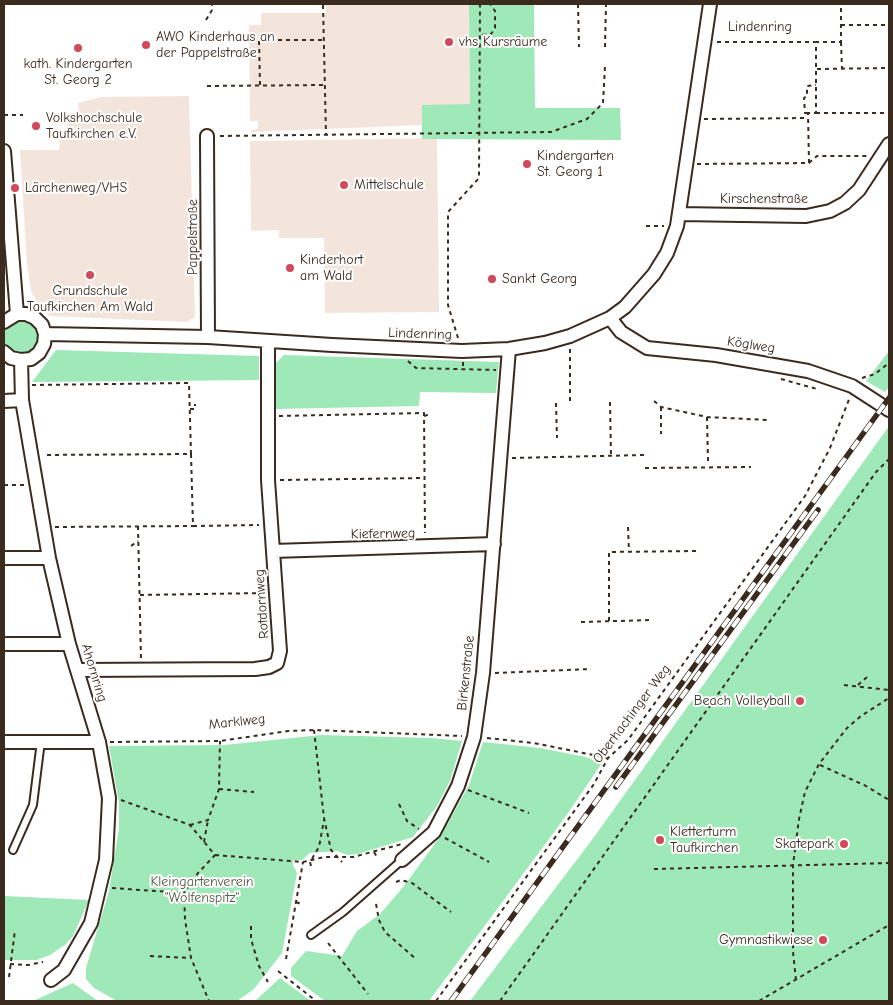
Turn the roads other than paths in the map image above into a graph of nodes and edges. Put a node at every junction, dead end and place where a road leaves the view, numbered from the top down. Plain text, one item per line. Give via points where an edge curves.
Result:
1 (710, 4) edge
2 (207, 136) road end
3 (889, 144) edge
4 (4, 152) edge
5 (679, 220) junction
6 (7, 250) edge
7 (17, 314) junction
8 (610, 318) junction
9 (4, 322) edge
10 (45, 334) junction
11 (208, 337) junction
12 (268, 342) junction
13 (509, 349) junction
14 (4, 352) edge
15 (21, 360) junction
16 (22, 400) junction
17 (4, 401) edge
18 (889, 410) edge
19 (494, 544) junction
20 (273, 551) junction
21 (4, 558) edge
22 (49, 558) junction
23 (4, 644) edge
24 (69, 644) junction
25 (77, 670) junction
26 (41, 741) junction
27 (4, 742) edge
28 (99, 742) junction
29 (13, 850) dead end
30 (402, 860) joint
31 (311, 935) dead end
32 (51, 980) dead end

1 - 5 street, Lindenring
2 - 11 street, Pappelstraße
3 - 5 street, Kirschenstraße via 859,190 830,212 806,216
4 - 6 street
5 - 8 street, Lindenring via 667,253 654,274 625,307
6 - 7 street
7 - 9 street
7 - 10 street via 35,318
8 - 13 street, Lindenring via 570,336
8 - 18 street, Köglweg via 621,332 647,348 716,355 808,371 852,386
10 - 11 street, Lindenring
10 - 15 street via 39,353 31,359
11 - 12 street, Lindenring
12 - 13 street, Lindenring
12 - 20 street, Rotdornweg via 266,416
13 - 19 street, Birkenstraße
14 - 15 street
15 - 16 street, Ahornring
16 - 17 street
16 - 22 street, Ahornring
19 - 20 street, Kiefernweg
19 - 30 street, Birkenstraße via 474,737 458,786 432,834
20 - 25 street, Rotdornweg via 280,651 277,663 255,669
21 - 22 street
22 - 24 street, Ahornring
23 - 24 street
24 - 25 street, Ahornring
25 - 28 street, Ahornring
26 - 27 street
26 - 28 street
26 - 29 lane via 33,805
28 - 32 street, Ahornring via 108,798 106,860 91,923 64,970
30 - 31 lane, Birkenstraße via 343,912

